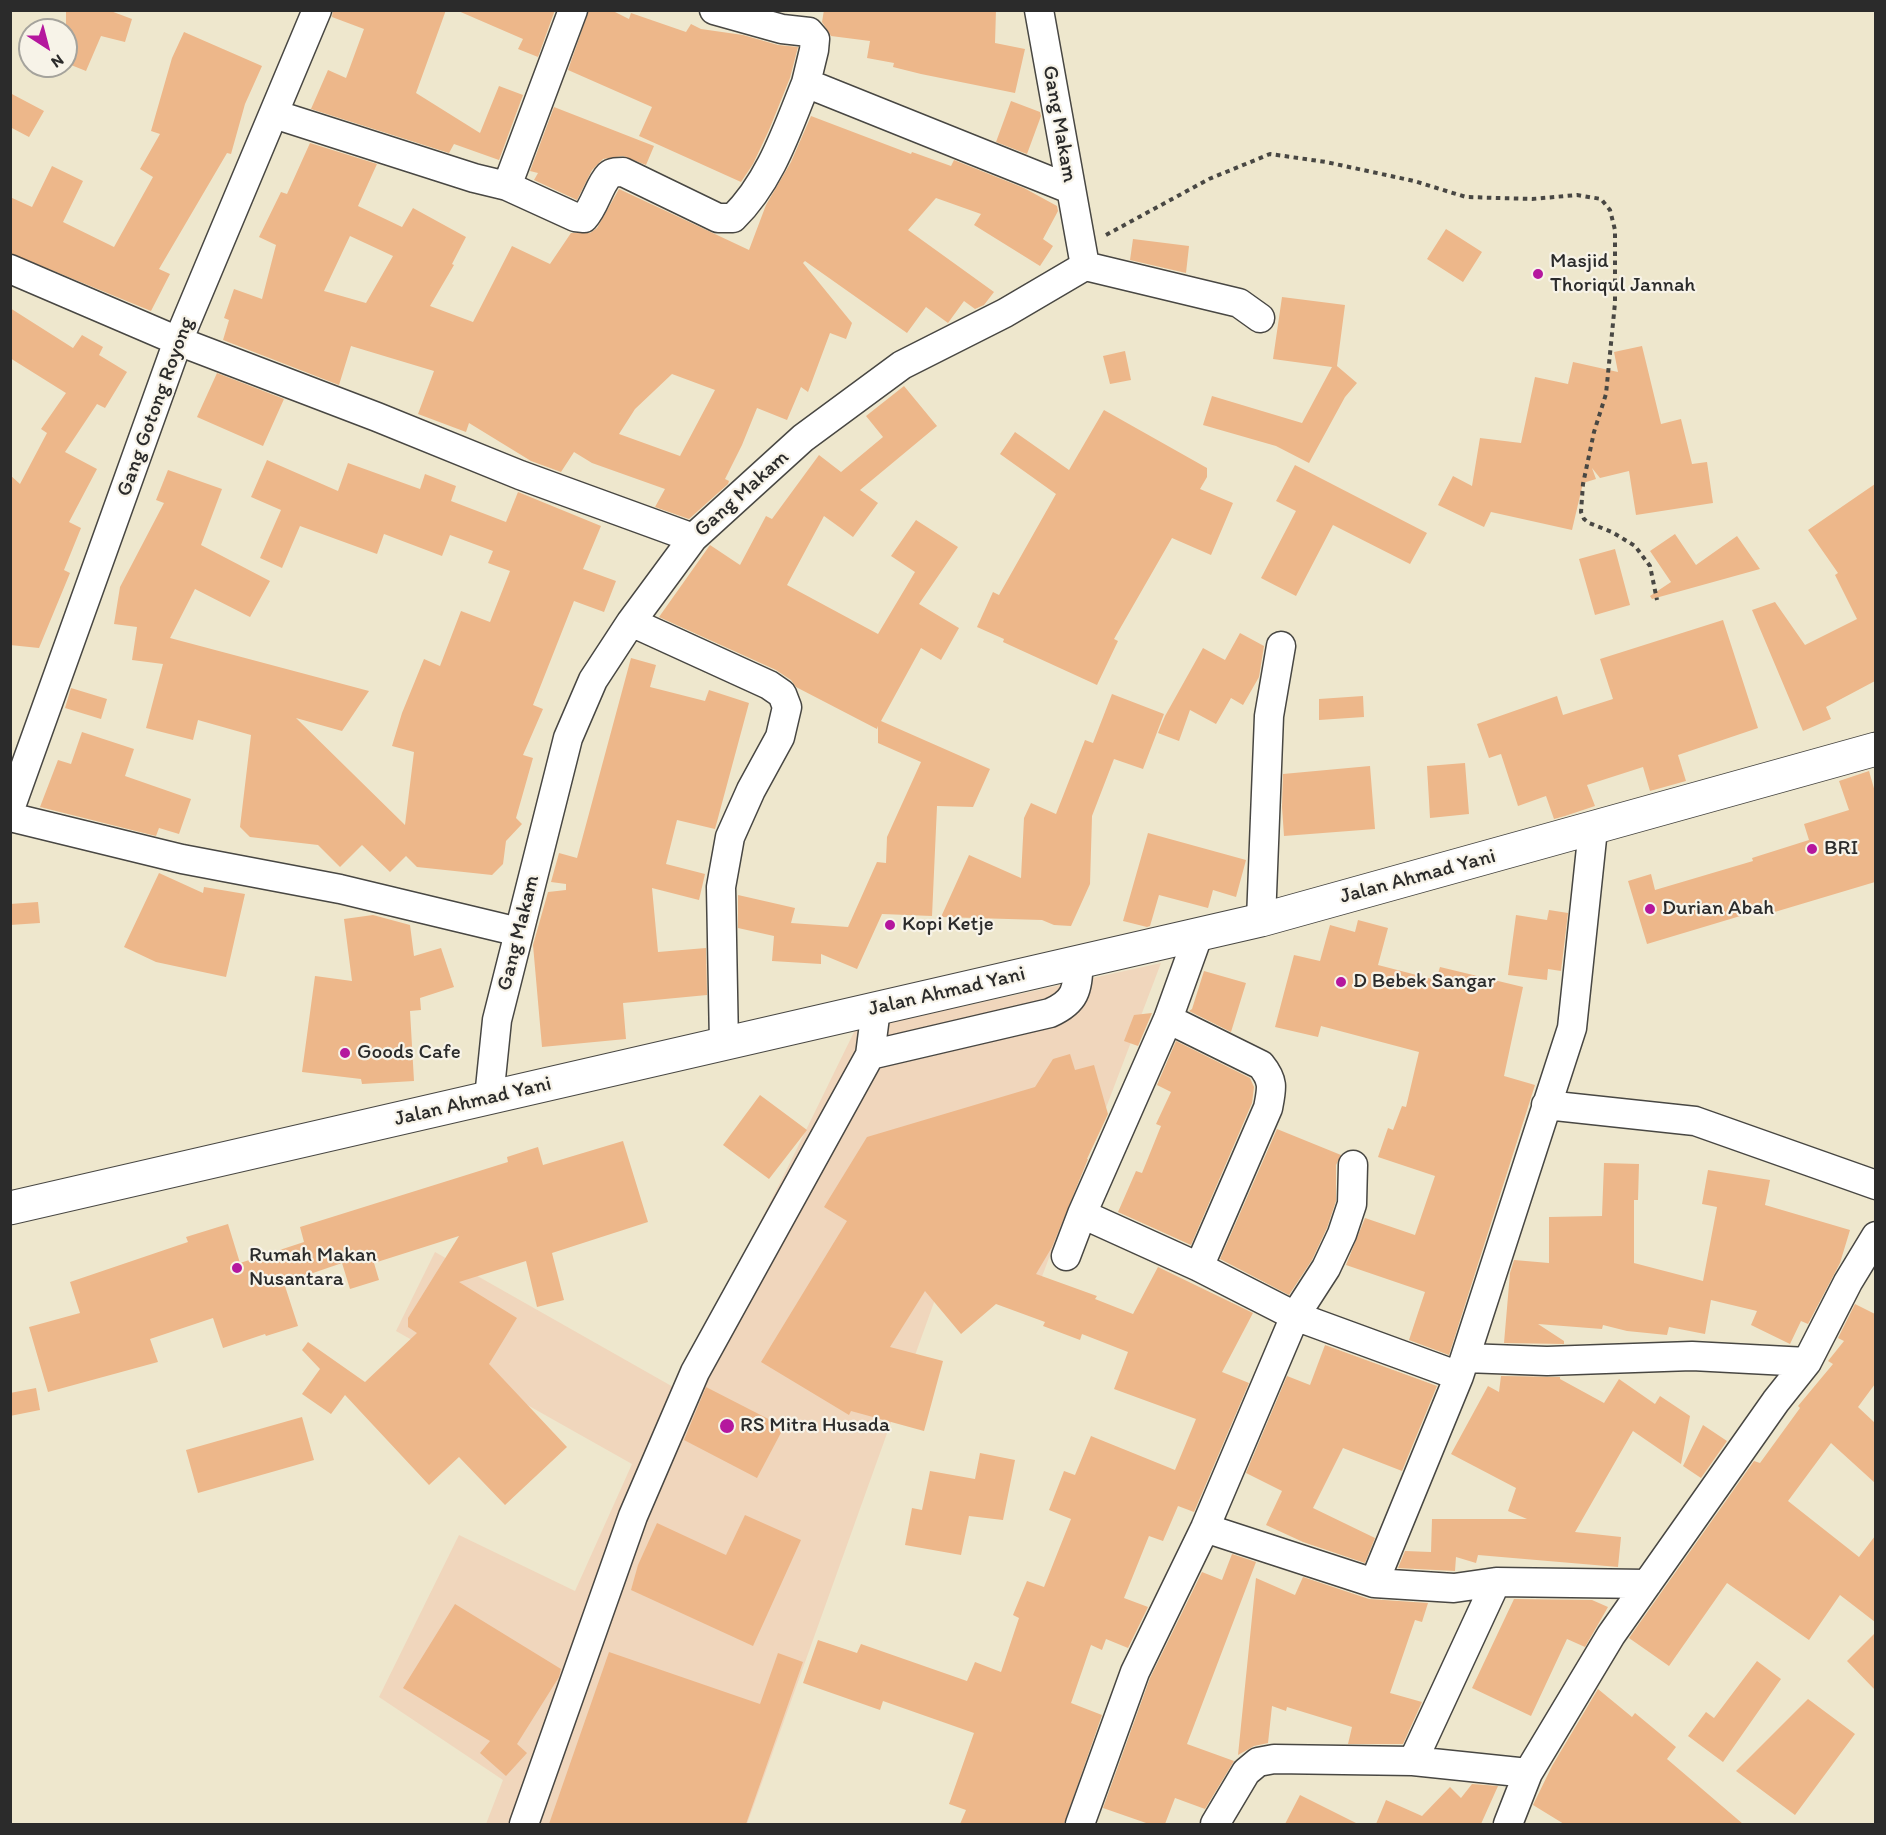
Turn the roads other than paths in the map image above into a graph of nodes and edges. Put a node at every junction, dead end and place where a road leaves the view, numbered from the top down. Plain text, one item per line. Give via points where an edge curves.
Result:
1 (317, 10) edge
2 (573, 10) edge
3 (714, 10) edge
4 (1039, 10) edge
5 (806, 83) junction
6 (274, 114) junction
7 (507, 186) junction
8 (1070, 189) junction
9 (1083, 257) junction
10 (10, 269) edge
11 (1260, 318) dead end
12 (178, 341) junction
13 (693, 538) junction
14 (631, 622) junction
15 (1281, 646) dead end
16 (1875, 748) edge
17 (10, 809) edge
18 (10, 817) edge
19 (1593, 829) junction
20 (1261, 920) junction
21 (519, 932) junction
22 (1199, 933) junction
23 (1079, 962) junction
24 (876, 1009) junction
25 (1168, 1019) junction
26 (724, 1044) junction
27 (870, 1055) junction
28 (489, 1098) junction
29 (1546, 1105) junction
30 (1353, 1165) dead end
31 (1875, 1185) edge
32 (10, 1208) edge
33 (1082, 1214) junction
34 (1875, 1236) edge
35 (1066, 1256) dead end
36 (1199, 1267) junction
37 (1295, 1316) junction
38 (1807, 1362) junction
39 (1462, 1367) junction
40 (1205, 1528) junction
41 (1496, 1582) junction
42 (1374, 1583) junction
43 (1647, 1584) junction
44 (1413, 1761) junction
45 (1528, 1773) junction
46 (524, 1824) edge
47 (1081, 1824) edge
48 (1215, 1824) edge
49 (1508, 1824) edge

1 - 6 street, Gang Gotong Royong
2 - 7 street
3 - 5 street via 782,29 809,32 815,39
4 - 8 street, Gang Makam
5 - 7 street via 781,147 746,205 733,218 718,218 622,172 608,176 584,218
5 - 8 street
6 - 7 street
6 - 12 street, Gang Gotong Royong
8 - 9 street, Gang Makam
9 - 11 street via 1239,303
9 - 13 street, Gang Makam via 1005,312 902,365 802,438
10 - 12 street
12 - 13 street
12 - 17 street, Gang Gotong Royong
13 - 14 street, Gang Makam
14 - 21 street, Gang Makam via 593,680 568,738
14 - 26 street via 769,686 782,694 787,707 780,737 730,837 721,887
15 - 20 street via 1269,716
16 - 19 highway, Jalan Ahmad Yani
18 - 21 street via 182,859 340,889
19 - 20 highway, Jalan Ahmad Yani
19 - 29 street via 1572,1028
20 - 22 highway, Jalan Ahmad Yani
21 - 28 street, Gang Makam via 497,1020
22 - 23 highway, Jalan Ahmad Yani
22 - 25 street
23 - 24 highway, Jalan Ahmad Yani
23 - 27 street via 1077,988 1071,999 1050,1013
24 - 26 highway, Jalan Ahmad Yani
24 - 27 street
25 - 33 street
25 - 36 street via 1261,1065 1270,1077 1272,1091
26 - 28 highway, Jalan Ahmad Yani
27 - 46 street via 695,1372 633,1516
28 - 32 highway, Jalan Ahmad Yani
29 - 31 street via 1695,1121
29 - 39 street
30 - 37 street via 1352,1204 1342,1234 1326,1268
33 - 35 street
33 - 36 street
34 - 38 street
36 - 37 street
37 - 39 street
37 - 40 street
38 - 39 street via 1692,1356
38 - 43 street
39 - 42 street
40 - 42 street
40 - 47 street via 1135,1672
41 - 42 street via 1454,1588
41 - 43 street
41 - 44 street
43 - 45 street via 1611,1635
44 - 45 street
44 - 48 street via 1258,1762 1246,1772
45 - 49 street

